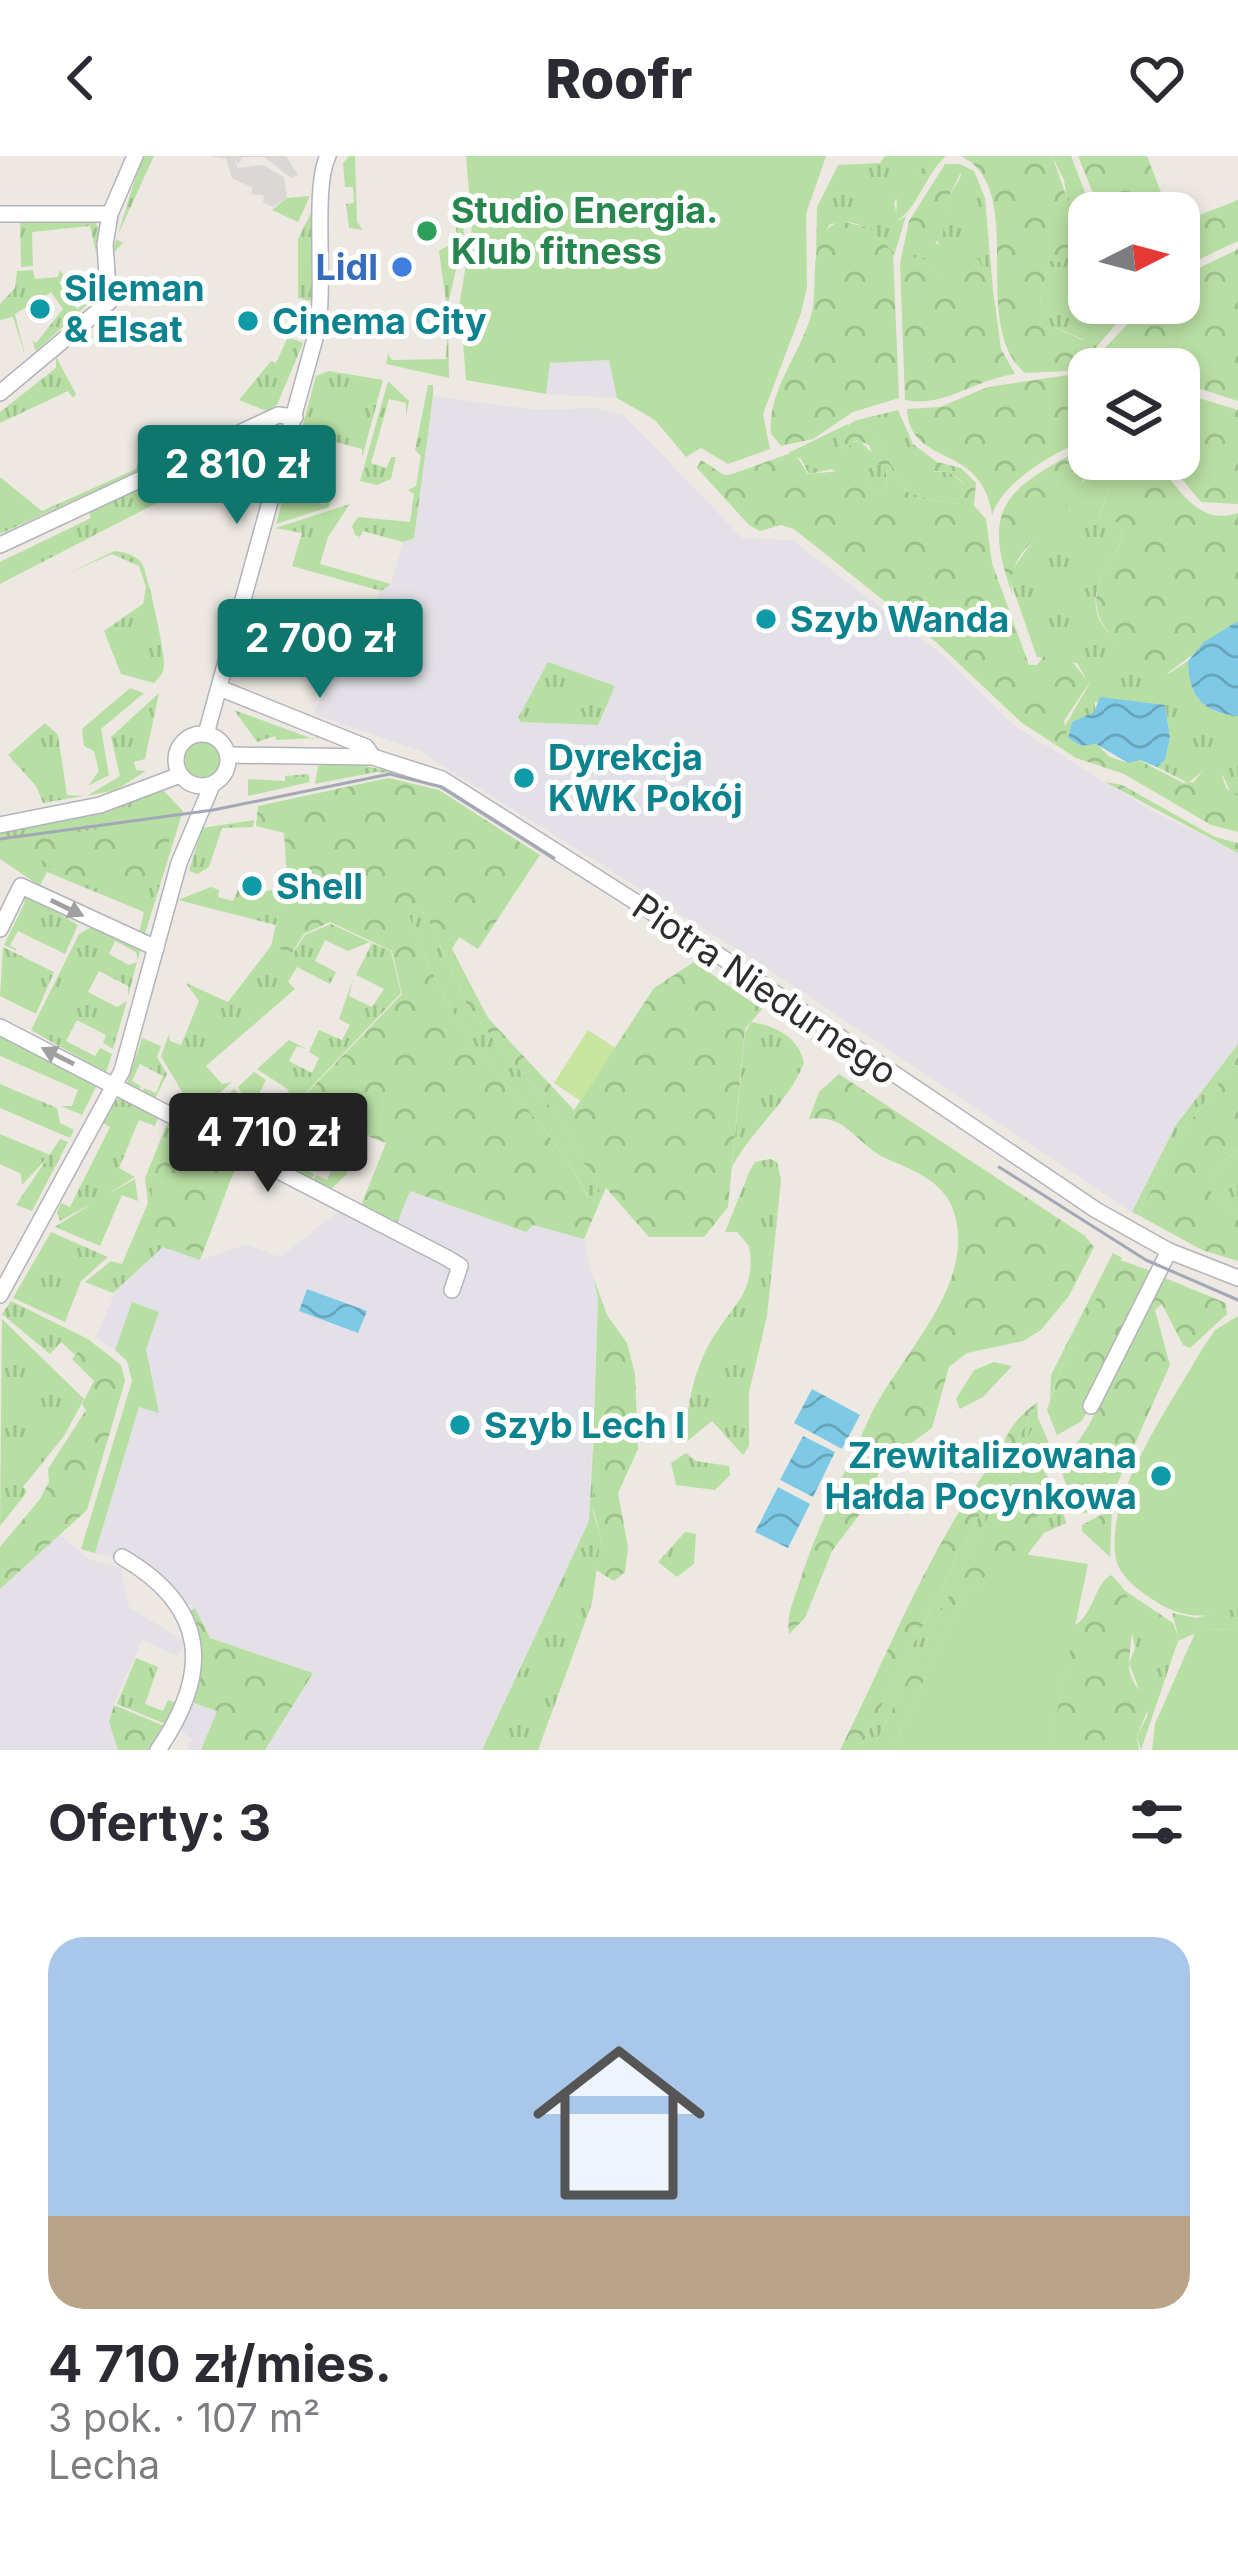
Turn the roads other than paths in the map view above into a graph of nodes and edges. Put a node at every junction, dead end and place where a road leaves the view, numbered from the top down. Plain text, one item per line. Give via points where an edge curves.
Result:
1 (135, 156) edge
2 (312, 156) edge
3 (328, 156) edge
4 (320, 179) junction
5 (0, 214) edge
6 (110, 214) junction
7 (0, 394) edge
8 (295, 417) junction
9 (0, 545) edge
10 (221, 684) junction
11 (218, 744) junction
12 (373, 757) junction
13 (275, 758) junction
14 (177, 767) junction
15 (211, 781) junction
16 (0, 825) edge
17 (0, 929) edge
18 (156, 948) junction
19 (0, 1027) edge
20 (115, 1085) junction
21 (1169, 1251) junction
22 (1238, 1278) edge
23 (452, 1290) dead end
24 (0, 1295) edge
25 (1091, 1406) dead end
26 (122, 1556) dead end
27 (158, 1750) edge

1 - 6 street
2 - 4 street
3 - 4 street
4 - 8 street via 322,296
5 - 6 street
6 - 7 street via 110,302
8 - 9 street via 278,415
8 - 10 street
10 - 11 street
10 - 12 street via 366,746
11 - 13 street, Piotra Niedurnego
11 - 14 street via 184,740
11 - 15 street
12 - 13 street, Piotra Niedurnego
12 - 21 street, Piotra Niedurnego via 466,792
13 - 15 street, Piotra Niedurnego
14 - 15 street
14 - 16 street via 80,810
15 - 18 street
17 -> 18 street via 21,886
18 - 20 street
20 -> 19 street
20 - 23 street via 460,1266
20 - 24 street
21 - 22 street, Piotra Niedurnego
21 - 25 street
26 - 27 street via 161,1581 193,1640 191,1695

